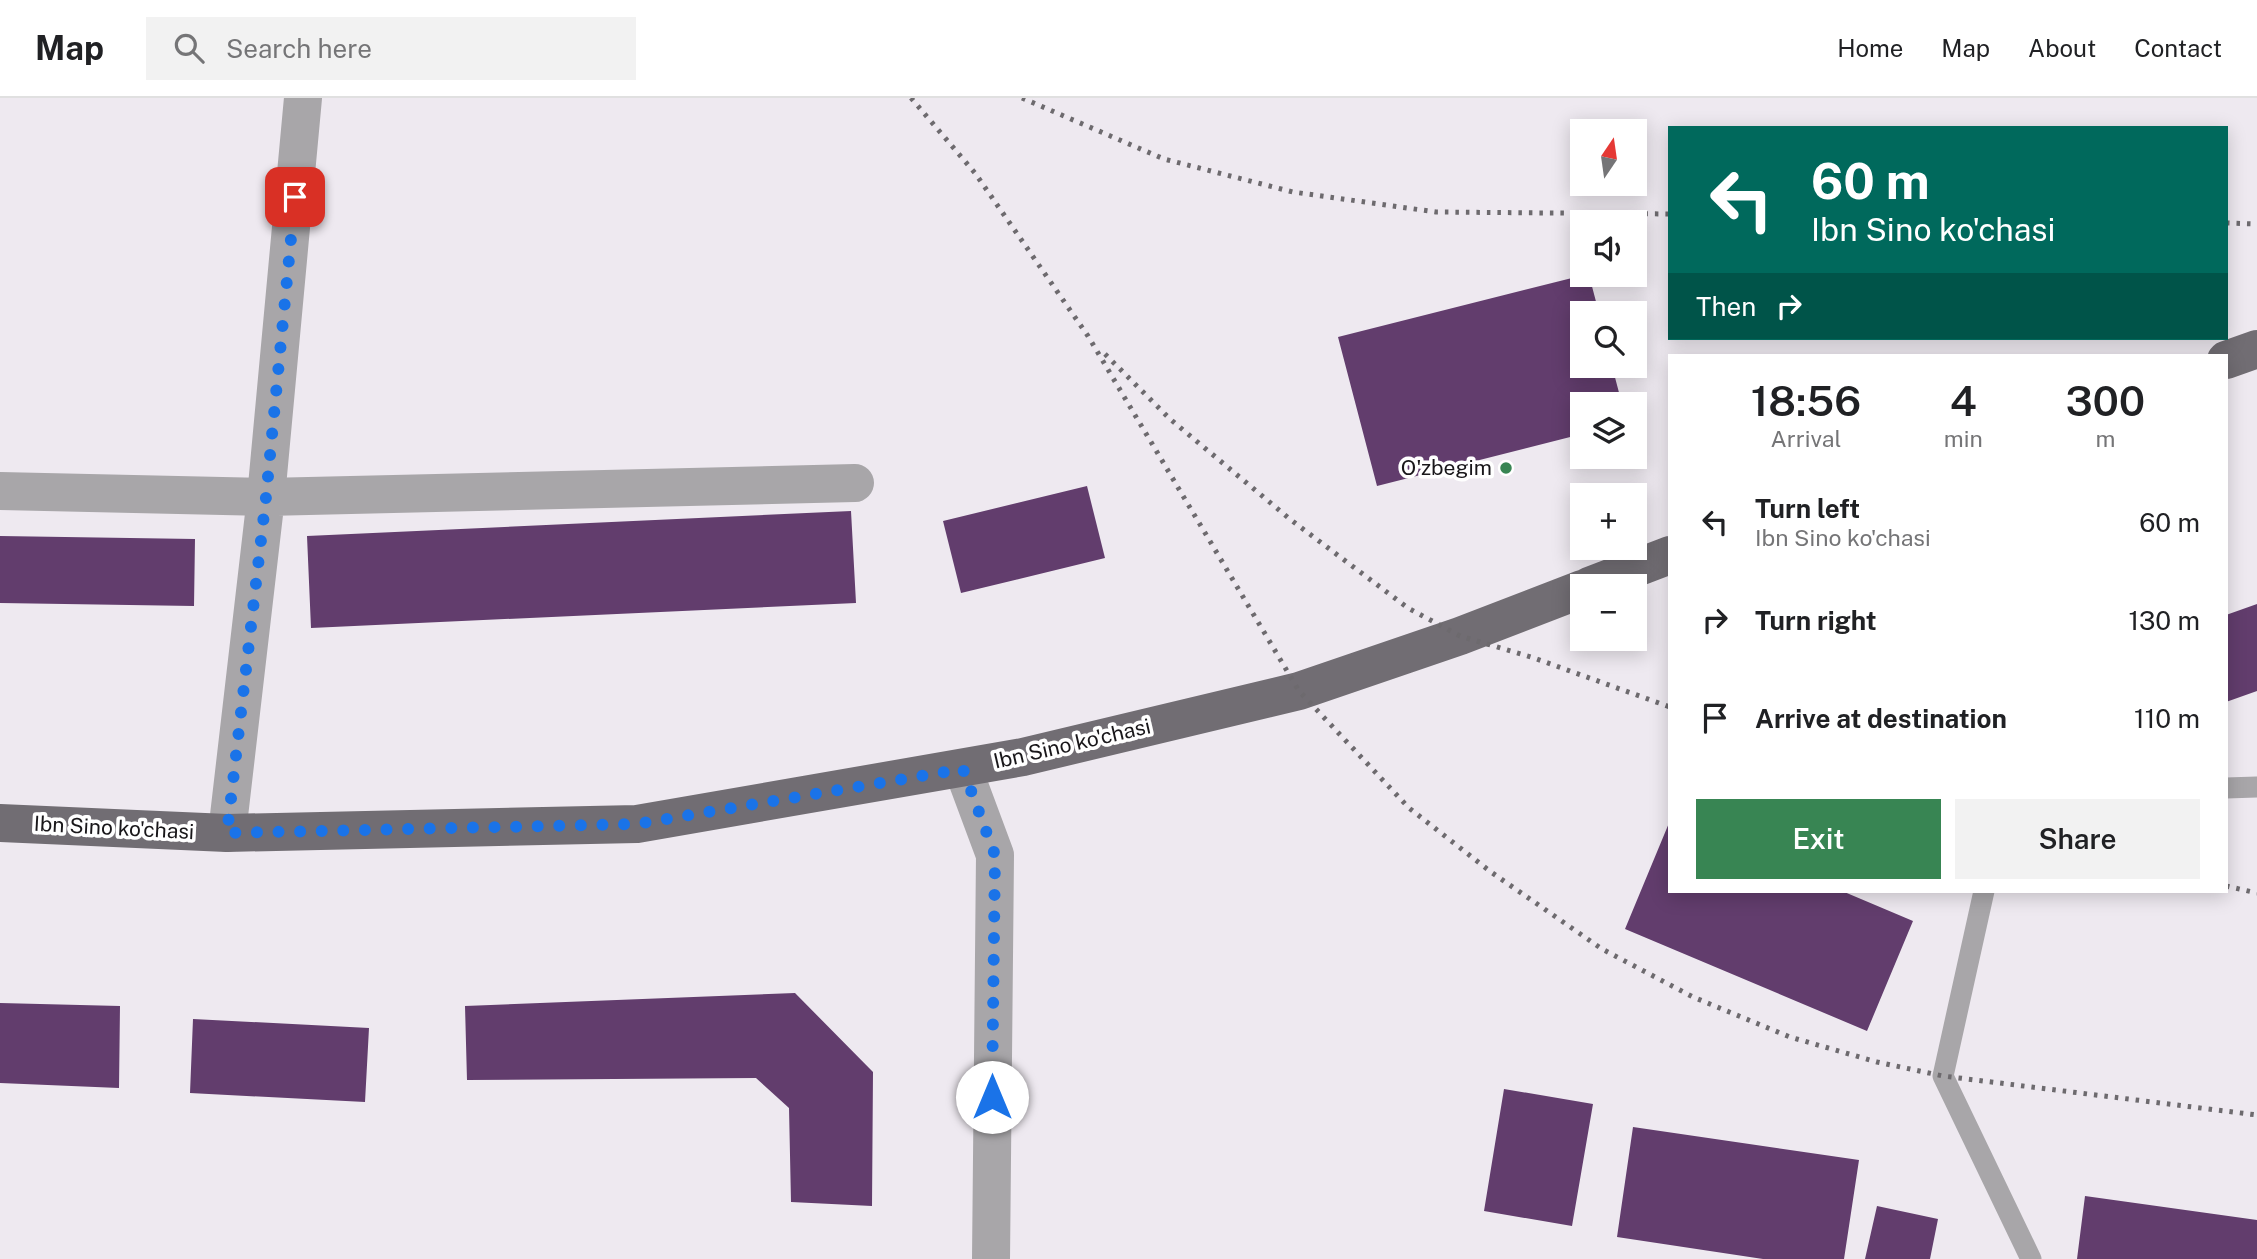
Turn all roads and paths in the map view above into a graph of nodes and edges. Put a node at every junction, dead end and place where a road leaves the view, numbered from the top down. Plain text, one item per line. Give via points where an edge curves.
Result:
1 (303, 98) edge
2 (2257, 349) edge
3 (2228, 359) edge
4 (855, 483) dead end
5 (0, 491) edge
6 (266, 497) junction
7 (1668, 556) edge
8 (1620, 574) edge
9 (1570, 594) edge
10 (963, 769) junction
11 (2257, 787) edge
12 (2228, 788) edge
13 (0, 823) edge
14 (227, 833) junction
15 (1984, 893) edge
16 (991, 1259) edge
17 (2031, 1259) edge

1 - 6 street
2 - 3 main road
4 - 6 street
5 - 6 street
6 - 14 street
7 - 8 main road
9 - 10 main road, Ibn Sino ko'chasi via 1300,691
10 - 14 main road, Ibn Sino ko'chasi via 637,824
10 - 16 street via 995,855
11 - 12 lane
13 - 14 main road, Ibn Sino ko'chasi
15 - 17 lane via 1943,1076

